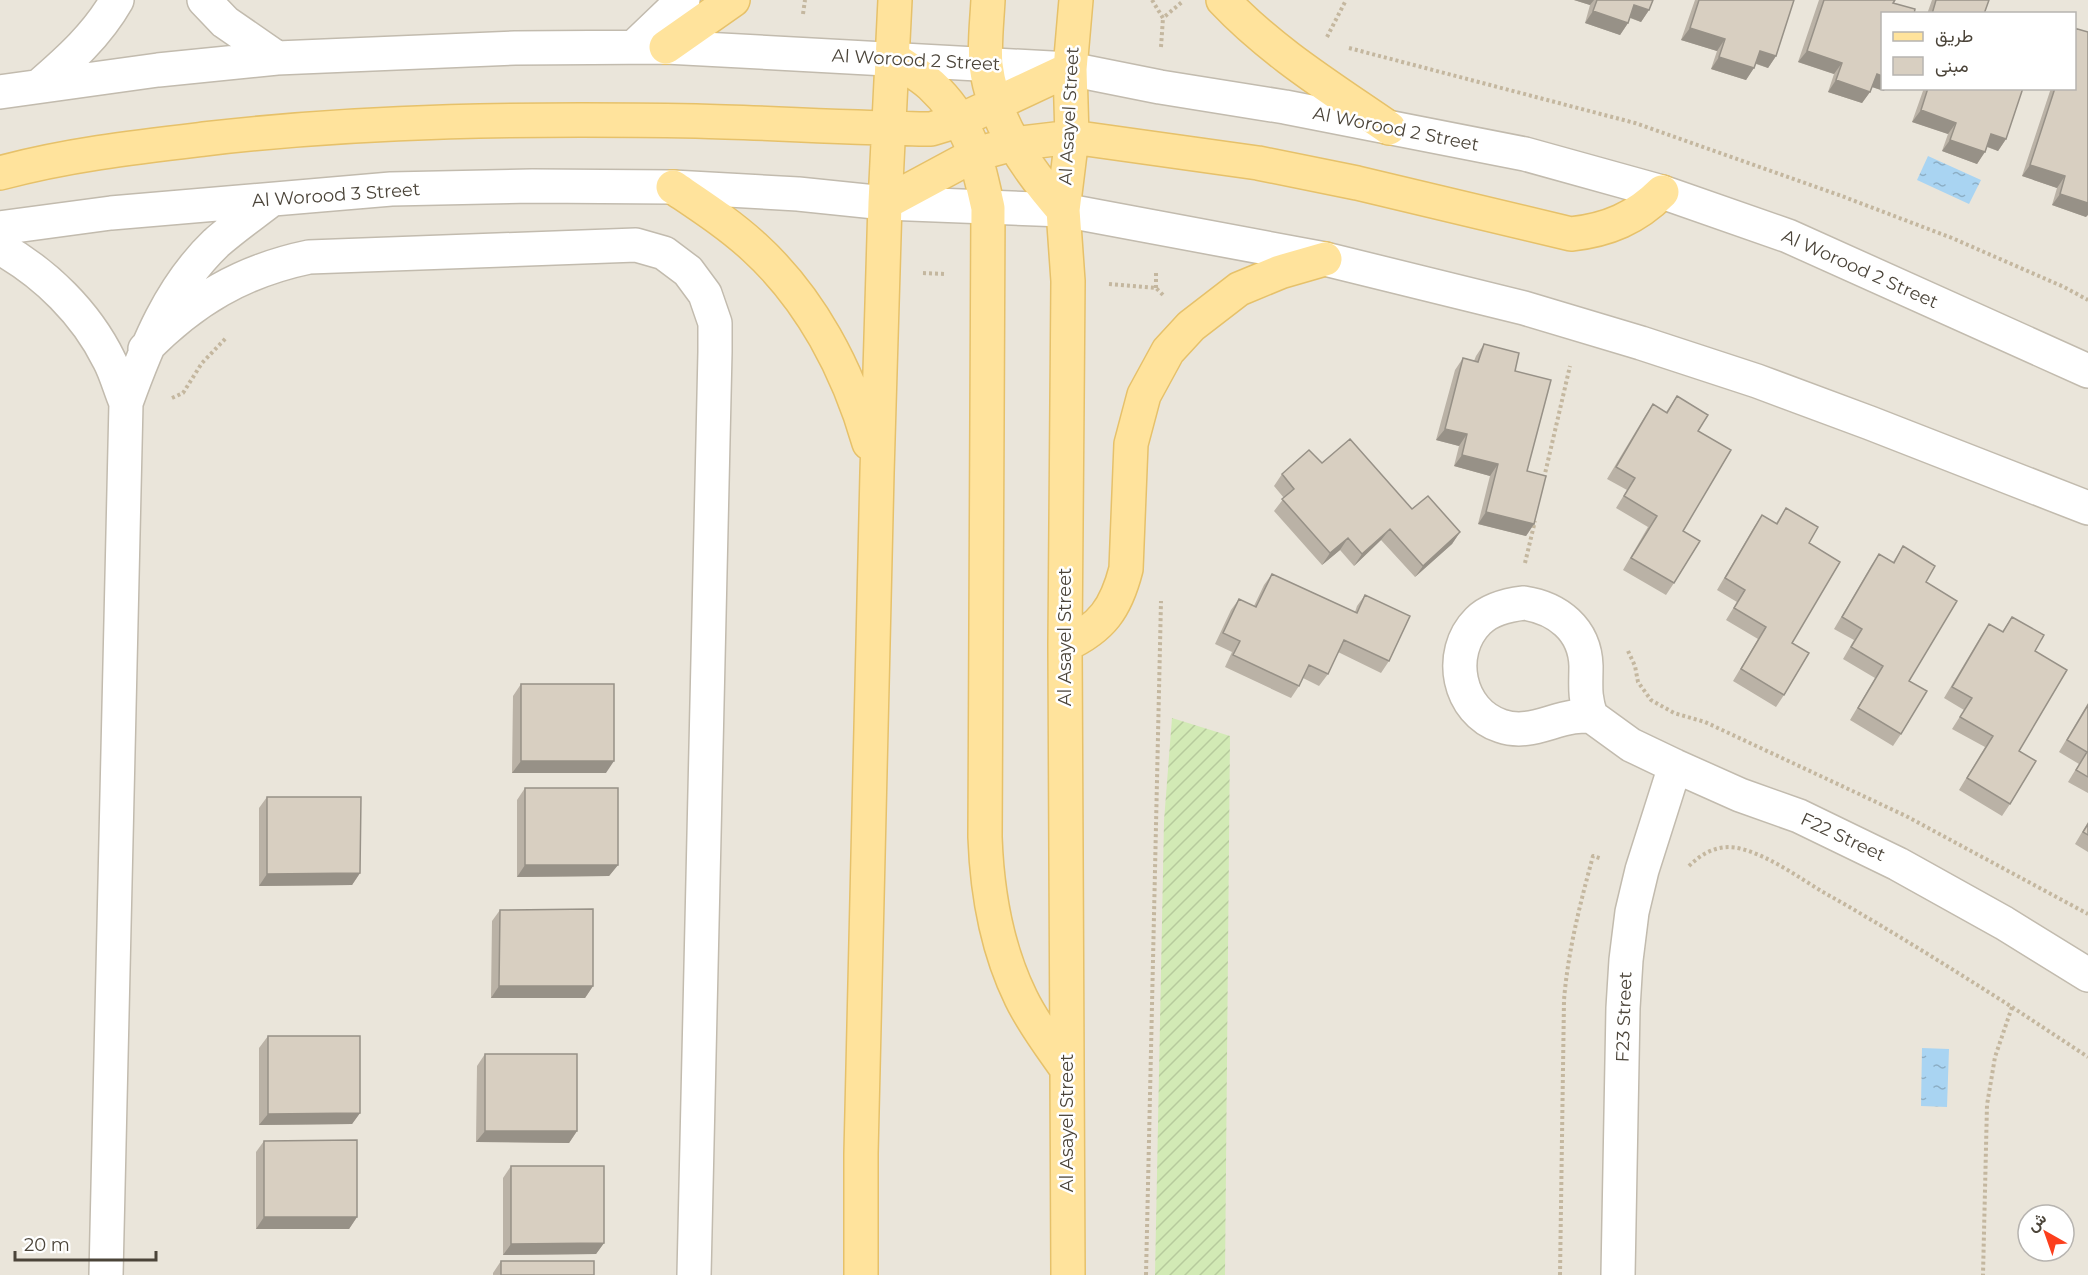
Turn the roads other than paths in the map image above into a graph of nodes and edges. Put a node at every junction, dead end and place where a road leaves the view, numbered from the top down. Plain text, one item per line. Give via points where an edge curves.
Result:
1 (117, 0) edge
2 (204, 0) edge
3 (683, 0) edge
4 (733, 0) edge
5 (894, 0) edge
6 (988, 0) edge
7 (1076, 0) edge
8 (1223, 0) edge
9 (650, 47) junction
10 (277, 58) junction
11 (893, 58) junction
12 (986, 64) junction
13 (1070, 69) junction
14 (39, 86) junction
15 (0, 92) edge
16 (995, 103) junction
17 (961, 120) junction
18 (1389, 128) junction
19 (889, 129) junction
20 (1072, 137) junction
21 (1013, 144) junction
22 (976, 154) junction
23 (0, 173) edge
24 (673, 187) junction
25 (1662, 192) junction
26 (271, 200) junction
27 (885, 203) junction
28 (988, 208) junction
29 (1063, 210) junction
30 (0, 228) edge
31 (0, 248) edge
32 (1325, 259) junction
33 (145, 350) junction
34 (2088, 371) edge
35 (126, 403) junction
36 (877, 473) junction
37 (2088, 508) edge
38 (1065, 645) junction
39 (1591, 716) junction
40 (1675, 766) junction
41 (2088, 975) edge
42 (1066, 1068) junction
43 (106, 1275) edge
44 (694, 1275) edge
45 (861, 1275) edge
46 (1068, 1275) edge
47 (1618, 1275) edge

1 - 14 street via 78,52
2 - 10 street via 225,22
3 - 9 street
4 - 9 main road
5 - 11 main road
6 - 12 main road
7 - 13 main road, Al Asayel Street
8 - 18 main road via 1285,56
9 - 10 street
9 - 11 street, Al Worood 2 Street
10 - 14 street
11 - 12 street, Al Worood 2 Street
11 - 17 main road via 931,85
11 - 19 main road
12 - 13 street, Al Worood 2 Street
12 - 16 main road
13 - 16 main road
13 - 18 street, Al Worood 2 Street
13 - 20 main road, Al Asayel Street
14 - 15 street
16 - 17 main road
16 - 21 main road
17 - 19 main road via 931,129
17 - 22 main road
18 - 25 street, Al Worood 2 Street via 1525,154
19 - 23 main road via 612,121 370,125 143,146 31,164
19 - 27 main road
20 - 21 main road
20 - 25 main road via 1335,178 1571,234 1592,232 1630,218
20 - 29 main road, Al Asayel Street
21 - 22 main road
21 - 29 main road
22 - 27 main road
22 - 28 main road
24 - 26 street, Al Worood 3 Street via 391,189
24 - 27 street
24 - 36 main road via 716,215 790,285 830,342 858,405
25 - 34 street, Al Worood 2 Street via 1788,236
26 - 30 street, Al Worood 3 Street via 111,213
26 - 33 street via 216,243 192,270 171,298
27 - 28 street
27 - 36 main road
28 - 29 street
28 - 42 main road via 987,878 1005,960 1021,998
29 - 32 street
29 - 38 main road, Al Asayel Street via 1068,281
31 - 35 street via 51,284 84,319 109,359
32 - 37 street via 1580,324 1757,381
32 - 38 main road via 1239,289 1191,326 1168,351 1144,395 1131,444 1126,569 1121,588 1100,623
33 - 35 street
33 - 44 street via 167,327 216,291 265,268 309,257 636,245 664,253 688,271 705,294 715,322 715,352
35 - 43 street
36 - 45 main road
38 - 42 main road, Al Asayel Street
39 - 39 street via 1518,729 1500,726 1484,717 1462,689 1459,671 1460,653 1478,621 1507,605 1524,603 1556,612 1569,622 1584,650 1585,697
39 - 40 street, F22 Street via 1631,745
40 - 41 street, F22 Street via 1799,816 1898,864
40 - 47 street, F23 Street via 1642,870 1631,921 1623,1008
42 - 46 main road, Al Asayel Street

